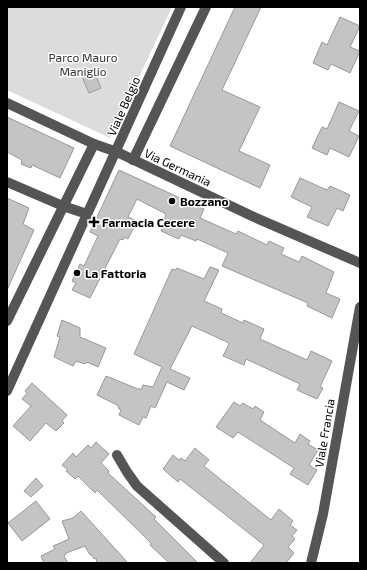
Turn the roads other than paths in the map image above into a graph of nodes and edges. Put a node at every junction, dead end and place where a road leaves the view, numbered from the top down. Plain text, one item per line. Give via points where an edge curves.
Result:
1 (182, 7) edge
2 (206, 7) edge
3 (7, 103) edge
4 (94, 144) junction
5 (117, 152) junction
6 (133, 160) junction
7 (7, 182) edge
8 (63, 206) junction
9 (87, 214) junction
10 (360, 263) edge
11 (360, 307) edge
12 (7, 321) edge
13 (10, 379) edge
14 (7, 391) edge
15 (117, 455) dead end
16 (224, 563) edge
17 (311, 563) edge

1 - 5 street, Viale Belgio
2 - 6 street
3 - 4 street, Via Germania
4 - 5 street, Via Germania
4 - 8 street, Viale Belgio
5 - 6 street, Via Germania
5 - 9 street, Viale Belgio
6 - 10 street, Via Germania
7 - 8 street
8 - 9 street
8 - 12 street, Viale Belgio
9 - 13 street, Viale Belgio
11 - 17 street, Viale Francia via 323,514
13 - 14 street, Viale Belgio
15 - 16 street via 138,486

